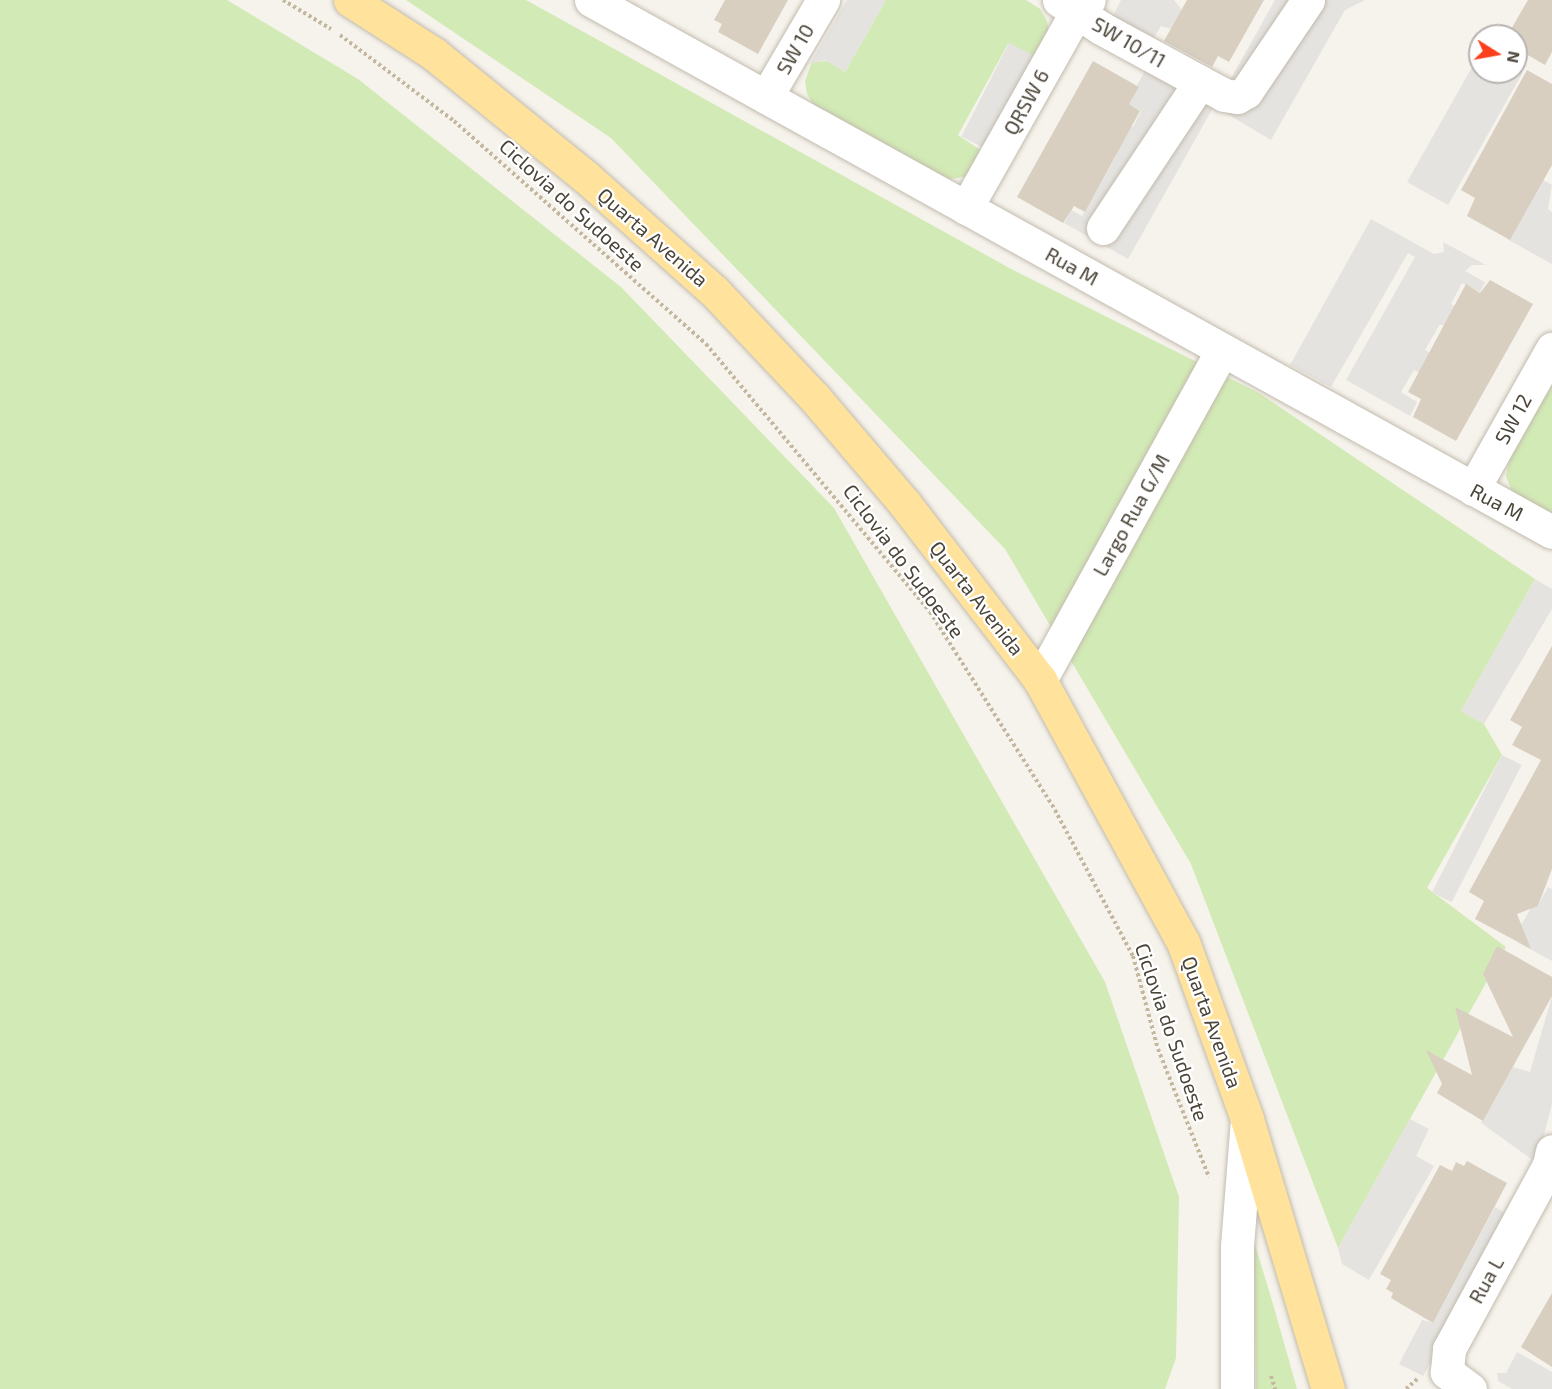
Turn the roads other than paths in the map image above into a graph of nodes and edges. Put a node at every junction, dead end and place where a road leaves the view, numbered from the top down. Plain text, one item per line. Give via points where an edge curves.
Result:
1 (350, 0) edge
2 (591, 0) edge
3 (823, 0) edge
4 (1308, 0) edge
5 (1075, 4) edge
6 (1200, 81) junction
7 (766, 97) junction
8 (966, 208) junction
9 (1103, 228) dead end
10 (1552, 348) edge
11 (1222, 350) junction
12 (1473, 489) junction
13 (1552, 532) edge
14 (1041, 680) junction
15 (1247, 1119) junction
16 (1551, 1161) edge
17 (1238, 1389) edge
18 (1328, 1389) edge
19 (1470, 1389) edge

1 - 14 main road, Quarta Avenida via 434,54 587,178 714,291 814,397 897,495
2 - 7 street, Rua M
3 - 7 street, SW 10
4 - 6 street, SW 10/11 via 1246,92 1237,97 1224,95
5 - 6 street, SW 10/11
5 - 8 street, QRSW 6
6 - 9 street
7 - 8 street, Rua M
8 - 11 street, Rua M
10 - 12 street, SW 12
11 - 12 street, Rua M
11 - 14 street, Largo Rua G/M
12 - 13 street, Rua M
14 - 15 main road, Quarta Avenida via 1183,942
15 - 17 street via 1237,1246
15 - 18 main road, Quarta Avenida
16 - 19 street, Rua L via 1449,1349 1447,1372

